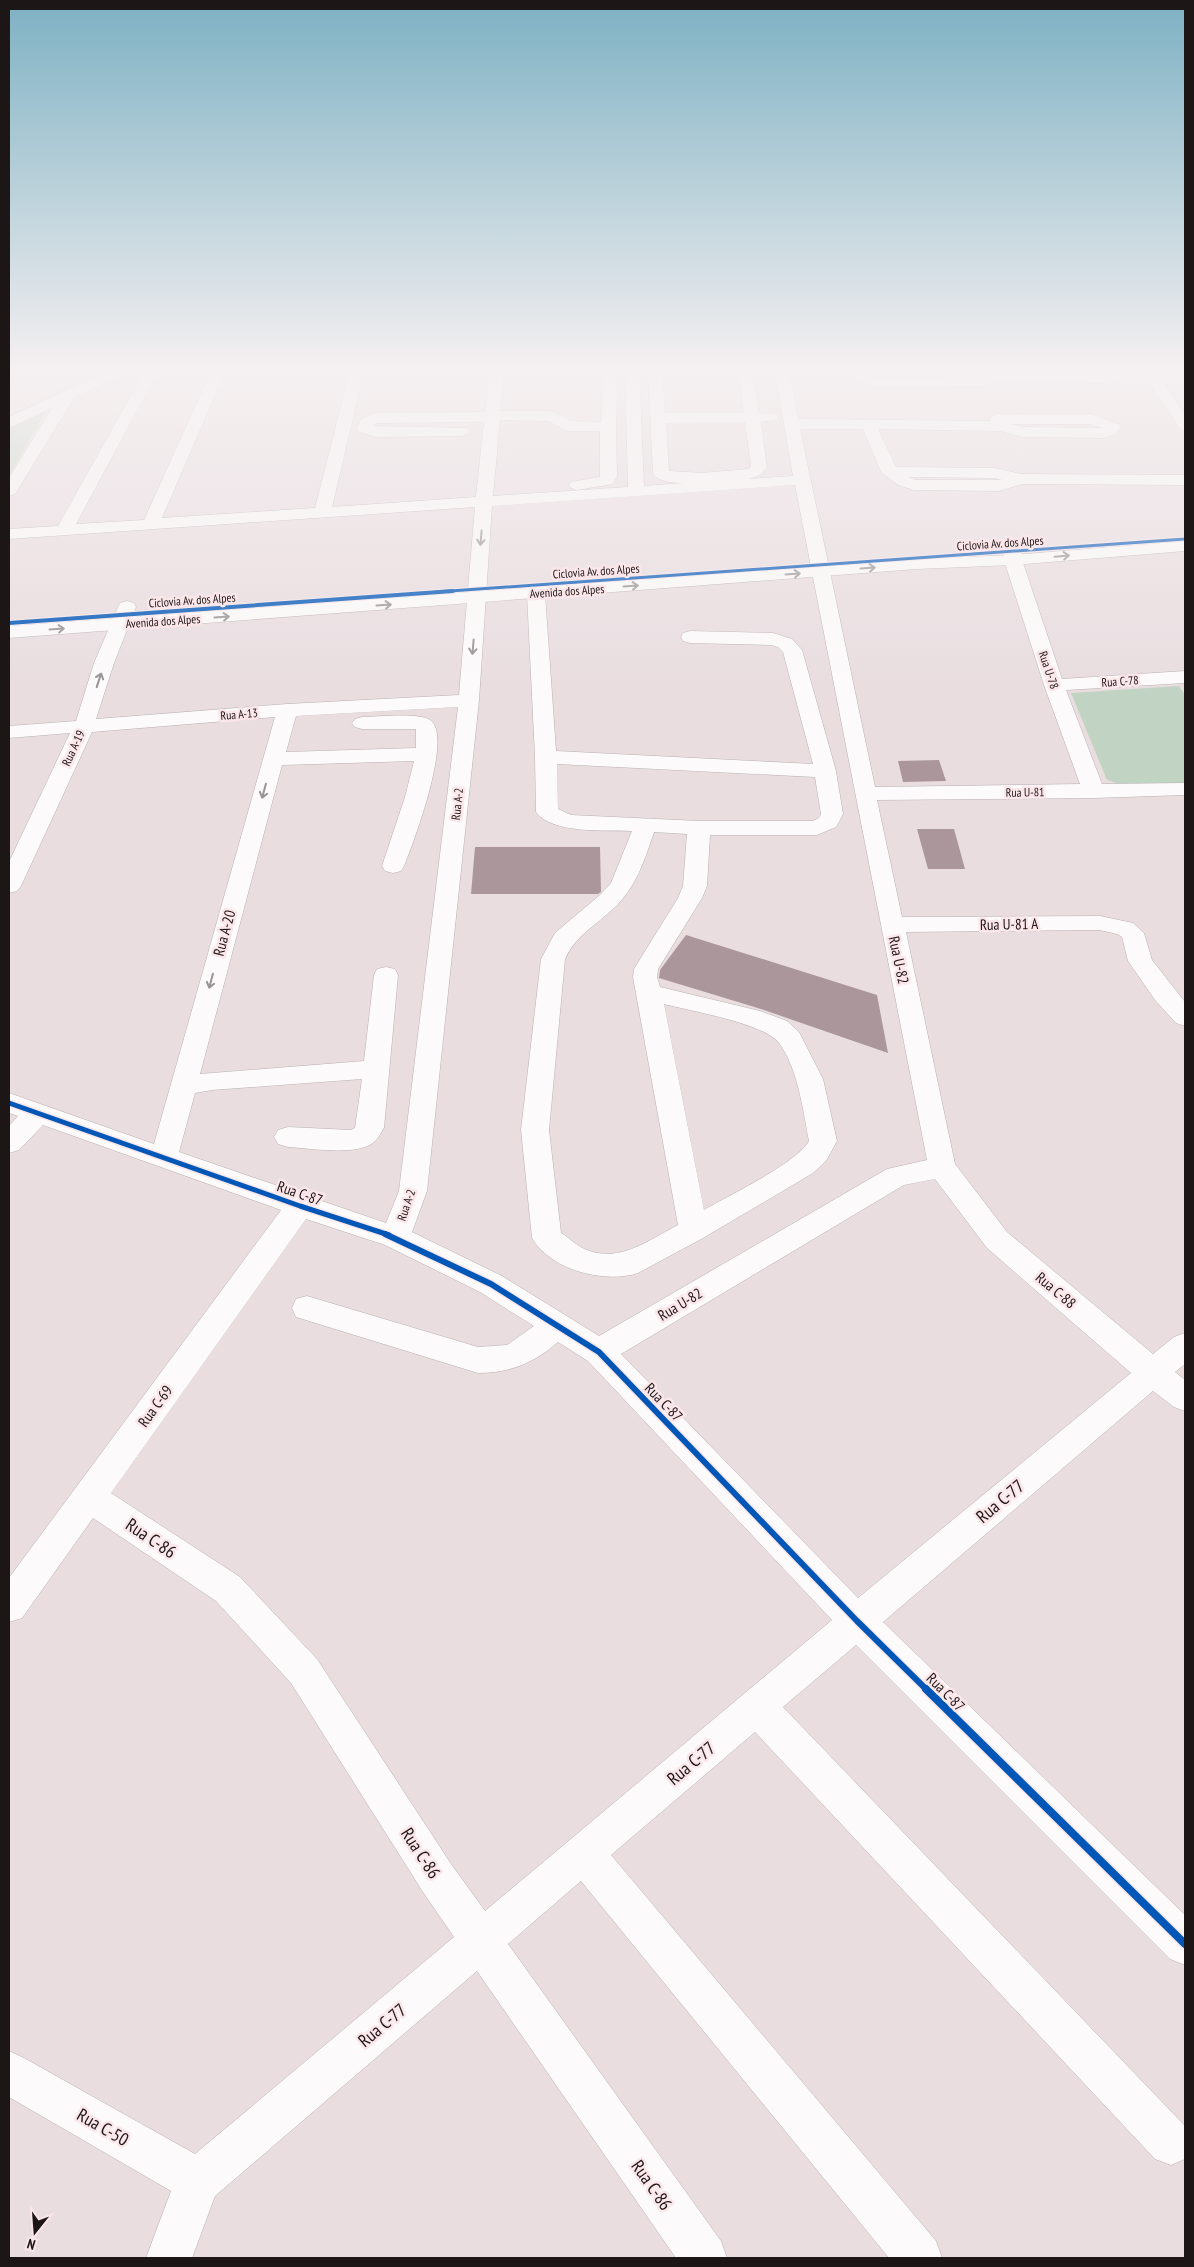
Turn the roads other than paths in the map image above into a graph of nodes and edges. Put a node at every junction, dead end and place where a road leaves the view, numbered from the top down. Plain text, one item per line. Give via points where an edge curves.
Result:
1 (20, 473) edge
2 (95, 473) edge
3 (174, 473) edge
4 (332, 473) edge
5 (489, 473) edge
6 (502, 473) edge
7 (609, 473) edge
8 (635, 473) edge
9 (661, 473) edge
10 (751, 473) edge
11 (801, 473) edge
12 (890, 473) edge
13 (802, 480) junction
14 (1185, 480) edge
15 (9, 491) edge
16 (636, 491) junction
17 (484, 501) junction
18 (322, 512) junction
19 (151, 524) junction
20 (64, 530) junction
21 (1185, 532) edge
22 (9, 534) edge
23 (1185, 546) edge
24 (1013, 553) junction
25 (818, 565) junction
26 (477, 590) junction
27 (536, 594) junction
28 (9, 616) edge
29 (124, 616) junction
30 (9, 632) edge
31 (690, 637) dead end
32 (1185, 677) edge
33 (1054, 685) junction
34 (469, 700) junction
35 (287, 710) junction
36 (358, 724) dead end
37 (84, 726) junction
38 (9, 732) edge
39 (426, 754) junction
40 (546, 757) junction
41 (272, 759) junction
42 (825, 771) junction
43 (1185, 789) edge
44 (1094, 792) junction
45 (865, 794) junction
46 (645, 825) junction
47 (699, 828) junction
48 (393, 866) dead end
49 (9, 886) edge
50 (892, 925) junction
51 (386, 975) dead end
52 (649, 992) junction
53 (1185, 1017) edge
54 (376, 1069) junction
55 (183, 1086) junction
56 (23, 1108) edge
57 (288, 1137) dead end
58 (9, 1143) edge
59 (164, 1157) junction
60 (942, 1167) junction
61 (300, 1206) junction
62 (694, 1230) junction
63 (395, 1237) junction
64 (307, 1308) dead end
65 (557, 1325) junction
66 (1185, 1346) edge
67 (599, 1352) junction
68 (1153, 1373) junction
69 (1185, 1398) edge
70 (89, 1497) junction
71 (9, 1606) edge
72 (857, 1621) junction
73 (757, 1707) junction
74 (584, 1854) junction
75 (1178, 1940) edge
76 (481, 1942) junction
77 (9, 2073) edge
78 (1171, 2143) dead end
79 (198, 2181) junction
80 (169, 2258) edge
81 (704, 2258) edge
82 (919, 2258) edge

1 - 15 street
2 - 20 street
3 - 19 street
4 - 18 street
5 - 17 street, Rua A-2
6 - 7 street via 501,484 508,488 598,484 606,481
8 - 16 street
9 - 10 street via 680,478
11 - 13 street, Rua U-82
12 - 14 street via 914,486 999,486 1021,479
13 - 16 street
13 - 25 street, Rua U-82
16 - 17 street
17 - 18 street
17 -> 26 street, Rua A-2
18 - 19 street
19 - 20 street
20 - 22 street
21 - 24 street, Avenida dos Alpes
24 -> 23 street, Avenida dos Alpes
24 - 25 street, Avenida dos Alpes
24 - 33 street, Rua U-78
25 - 26 street, Avenida dos Alpes
27 -> 25 street, Avenida dos Alpes
25 - 45 street, Rua U-82
26 - 27 street, Avenida dos Alpes
26 - 29 street, Avenida dos Alpes
26 -> 34 street, Rua A-2
27 - 40 street
28 - 29 street, Avenida dos Alpes
30 -> 29 street, Avenida dos Alpes
37 -> 29 street, Rua A-19 via 104,663
31 - 42 street via 773,639 785,643 792,650
32 - 33 street, Rua C-78
33 - 44 street, Rua U-78
34 - 35 street, Rua A-13
34 - 63 street, Rua A-2 via 413,1191
35 - 37 street, Rua A-13
35 - 41 street, Rua A-20
36 - 39 street via 424,725
37 - 38 street, Rua A-13
37 - 49 street, Rua A-19
39 - 41 street
39 - 48 street via 410,819
40 - 42 street
40 - 46 street via 546,812 567,821
41 -> 55 street, Rua A-20
42 - 47 street via 832,814 828,822 817,828
43 - 44 street, Rua U-81
44 - 45 street, Rua U-81
45 - 50 street, Rua U-82
46 - 47 street
46 - 62 street via 622,884 556,946 553,958 535,1130 547,1238 575,1258 601,1266 627,1265
47 - 52 street via 695,886 646,969
50 - 53 street, Rua U-81 A via 1100,923 1126,928 1135,940 1140,961
50 - 60 street, Rua U-82
51 - 54 street
52 - 62 street
52 - 62 street via 778,1027 790,1038 810,1079 823,1141 816,1154 803,1166
54 - 55 street
54 - 57 street via 370,1128 364,1136 355,1140
55 - 59 street, Rua A-20
56 - 58 street
56 - 59 street, Rua C-87
59 - 61 street, Rua C-87
60 - 67 street, Rua U-82 via 897,1176
60 - 68 street, Rua C-88 via 997,1240
61 - 63 street, Rua C-87
61 - 70 street, Rua C-69
63 - 65 street, Rua C-87 via 491,1284
64 - 65 street via 478,1360 498,1361 520,1355
65 - 67 street, Rua C-87
66 - 68 street, Rua C-77
67 - 72 street, Rua C-87
68 - 69 street, Rua C-88
68 - 72 street, Rua C-77
70 - 71 street, Rua C-69
70 - 76 street, Rua C-86 via 228,1589 304,1671
72 - 73 street, Rua C-77
72 - 75 street, Rua C-87
73 - 74 street, Rua C-77
73 - 78 street
74 - 76 street, Rua C-77
74 - 82 street
76 - 79 street, Rua C-77
76 - 81 street, Rua C-86
77 - 79 street, Rua C-50
79 - 80 street

